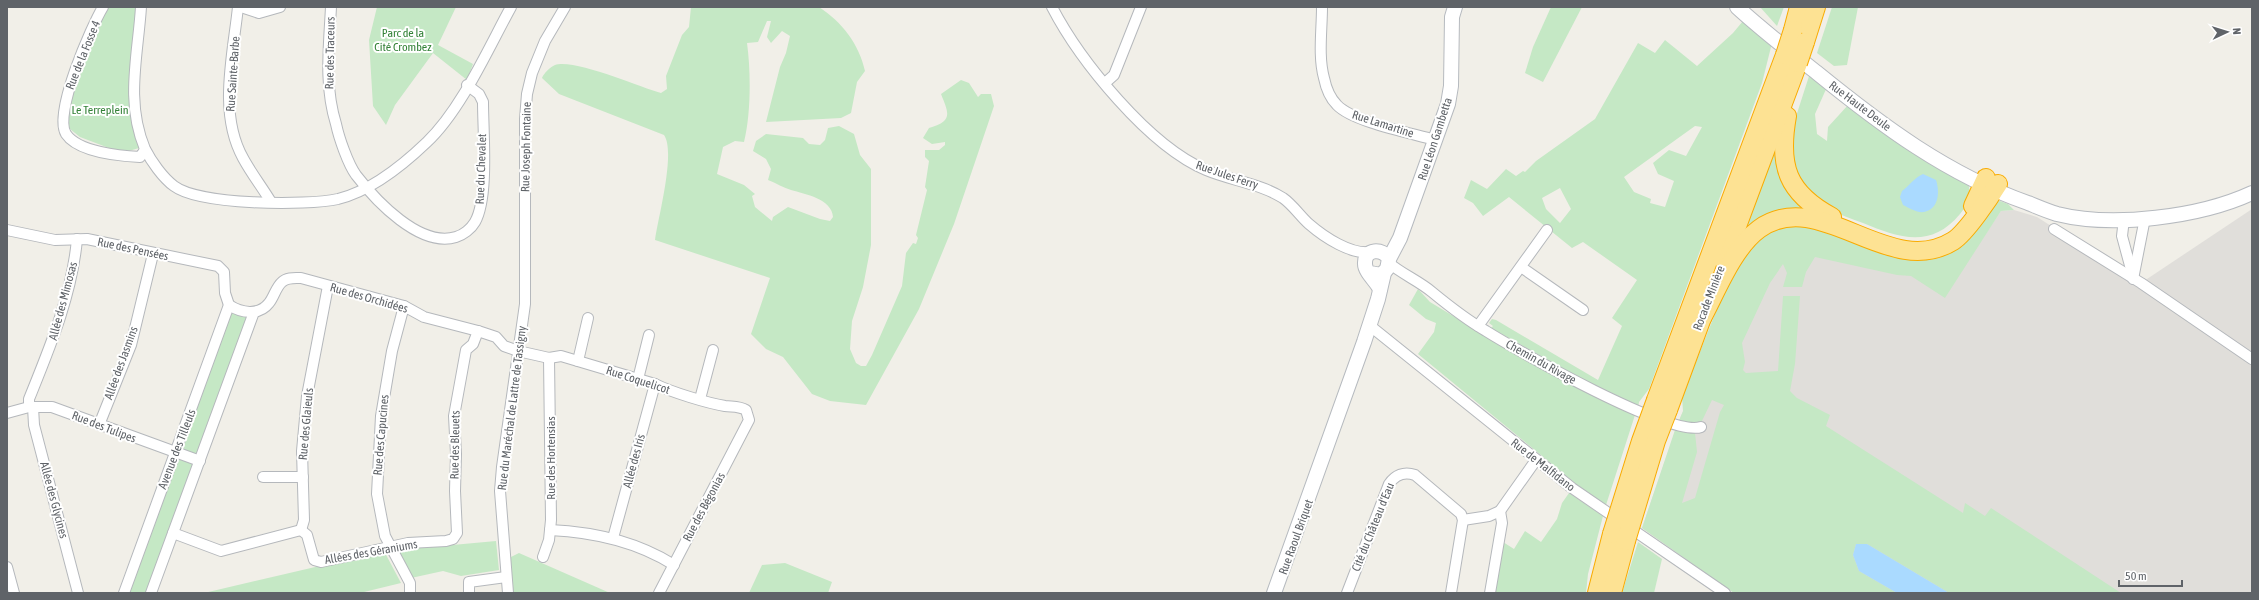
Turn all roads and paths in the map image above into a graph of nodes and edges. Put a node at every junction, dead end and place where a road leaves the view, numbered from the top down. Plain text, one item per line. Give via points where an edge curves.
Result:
1 (103, 7) edge
2 (141, 7) edge
3 (239, 7) edge
4 (280, 7) edge
5 (331, 7) edge
6 (510, 7) edge
7 (565, 7) edge
8 (1052, 7) edge
9 (1142, 7) edge
10 (1322, 7) edge
11 (1455, 7) edge
12 (1737, 7) edge
13 (1746, 7) edge
14 (1798, 7) edge
15 (1816, 7) edge
16 (1799, 36) junction
17 (1792, 59) junction
18 (1105, 83) junction
19 (467, 85) junction
20 (1435, 140) junction
21 (146, 150) junction
22 (1990, 185) junction
23 (366, 187) junction
24 (2252, 193) edge
25 (272, 202) junction
26 (2124, 218) junction
27 (2145, 218) junction
28 (2054, 229) dead end
29 (1547, 230) dead end
30 (8, 232) edge
31 (77, 239) junction
32 (153, 254) junction
33 (1379, 262) junction
34 (1521, 267) junction
35 (2133, 279) junction
36 (328, 286) junction
37 (526, 295) joint
38 (229, 305) junction
39 (404, 306) junction
40 (1583, 310) dead end
41 (254, 312) junction
42 (588, 318) dead end
43 (1702, 318) junction
44 (1369, 326) junction
45 (1478, 326) junction
46 (478, 331) junction
47 (649, 335) dead end
48 (713, 350) dead end
49 (518, 351) junction
50 (549, 358) junction
51 (2252, 358) edge
52 (578, 361) junction
53 (638, 379) junction
54 (655, 384) junction
55 (700, 399) junction
56 (1662, 405) junction
57 (31, 407) junction
58 (7, 413) edge
59 (749, 420) joint
60 (99, 425) junction
61 (1701, 427) dead end
62 (175, 453) junction
63 (1536, 460) junction
64 (200, 461) junction
65 (303, 477) junction
66 (263, 478) dead end
67 (1316, 480) joint
68 (1500, 511) junction
69 (1463, 520) junction
70 (301, 530) junction
71 (550, 530) junction
72 (173, 533) junction
73 (613, 538) junction
74 (1619, 538) junction
75 (452, 539) joint
76 (390, 547) junction
77 (543, 557) dead end
78 (674, 565) junction
79 (7, 570) edge
80 (506, 577) junction
81 (14, 593) edge
82 (78, 593) edge
83 (124, 593) edge
84 (151, 593) edge
85 (410, 593) edge
86 (469, 593) edge
87 (508, 593) edge
88 (659, 593) edge
89 (1274, 593) edge
90 (1347, 593) edge
91 (1451, 593) edge
92 (1490, 593) edge
93 (1597, 593) edge
94 (1612, 593) edge
95 (1725, 593) edge

1 - 21 street, Rue de la Fosse 4 via 78,63 65,102 62,121 66,134 76,142 109,155 140,157
2 - 21 street via 133,82 135,111
3 - 4 street via 259,13
3 - 25 street, Rue Sainte-Barbe via 229,97 231,125 242,158
5 - 23 street, Rue des Traceurs via 327,76 329,98 336,126 355,173
6 - 19 street
7 - 37 street, Rue Joseph Fontaine via 545,41 532,73 528,94 525,119
8 - 18 street, Rue Jules Ferry via 1069,38
9 - 18 street via 1114,75
10 - 20 street, Rue Lamartine via 1321,61 1330,95 1338,106 1351,115
11 - 20 main road, Rue Léon Gambetta via 1452,17 1449,98
12 - 22 main road, Rue Haute Deule via 1874,118 1913,145
13 - 22 main road, Rue Haute Deule via 1893,124
14 - 16 highway, Rocade Minière
15 - 16 highway, Rocade Minière
16 - 17 highway, Rocade Minière, bridge
17 - 22 highway via 1783,156 1791,182 1815,207 1832,217 1890,239 1904,243 1924,243 1941,238 1958,227
17 - 43 highway, Rocade Minière
17 - 56 highway, Rocade Minière
18 - 33 street, Rue Jules Ferry via 1146,129 1179,155 1207,170 1275,193 1329,238
19 - 23 street via 449,116 427,142 386,176
19 - 23 street, Rue du Chevalet via 479,94 484,102 481,207 474,224 462,235 447,240 431,237 394,216
20 - 33 main road, Rue Léon Gambetta via 1398,243
21 - 25 street via 174,186 191,194 217,199
22 - 26 main road via 2057,214
22 - 43 highway via 1966,228 1953,241 1923,250 1903,250 1888,246 1811,218 1791,217 1770,223 1754,234 1741,248
23 - 25 street via 337,199
24 - 27 main road via 2222,205 2193,212
26 - 27 main road
26 - 35 street via 2122,236
27 - 35 street
28 - 35 street
29 - 34 street
30 - 31 street, Rue des Pensées via 55,240
31 - 32 street, Rue des Pensées
31 - 57 street, Allée des Mimosas via 58,328 29,399
32 - 38 street, Rue des Pensées via 218,266 224,272 225,293
32 - 60 street, Allée des Jasmins via 131,345
33 - 44 main road, Rue Léon Gambetta via 1380,289
33 - 45 street, Chemin du Rivage via 1432,292 1447,306
34 - 40 street
34 - 45 street
35 - 51 street
36 - 39 street, Rue des Orchidées
36 - 41 street, Rue des Orchidées via 301,278 289,278 282,281 269,304
36 - 65 street, Rue des Glaieuls via 307,396 302,451
37 - 49 street, Rue du Maréchal de Lattre de Tassigny
38 - 41 street via 236,310
38 - 62 street, Avenue des Tilleuls
39 - 46 street, Rue des Orchidées via 424,317
39 - 76 street, Rue des Capucines via 392,351 379,437 377,494 385,536
41 - 64 street
42 - 52 street
43 - 56 highway, Rocade Minière
44 - 63 street, Rue de Malfidano
44 - 67 main road, Rue Léon Gambetta
45 - 61 street, Chemin du Rivage via 1620,404 1689,429
46 - 49 street, Rue des Orchidées via 496,337 504,346
46 - 75 street, Rue des Bleuets via 473,344 466,350 454,416 457,533
47 - 53 street
48 - 55 street
49 - 50 street, Rue Coquelicot
49 - 80 street, Rue du Maréchal de Lattre de Tassigny via 500,491
50 - 52 street, Rue Coquelicot via 560,356
50 - 71 street, Rue des Hortensias
52 - 53 street, Rue Coquelicot
53 - 54 street, Rue Coquelicot
54 - 55 street, Rue Coquelicot
54 - 73 street, Allée des Iris
55 - 59 street, Rue Coquelicot via 724,406 739,406 746,410
56 - 74 highway, Rocade Minière, bridge via 1656,441
57 - 58 street, Rue des Tulipes
57 - 60 street, Rue des Tulipes via 52,408
57 - 82 street, Allée des Glycines
59 - 78 street, Rue des Bégonias
60 - 62 street, Rue des Tulipes
62 - 64 street, Rue des Tulipes
62 - 83 street, Avenue des Tilleuls
63 - 68 street
63 - 95 street, Rue de Malfidano
64 - 72 street
65 - 66 street
65 - 70 street, Rue des Glaieuls via 304,520
67 - 89 main road, Rue Raoul Briquet
68 - 69 street via 1489,516
68 - 92 street via 1502,523
69 - 90 street, Cité du Château d'Eau via 1457,510 1415,475 1409,473 1393,478
69 - 91 street
70 - 72 street via 221,551
70 - 76 street, Allées des Géraniums via 307,535 314,560 321,562
71 - 73 street via 575,531
71 - 77 street, Rue des Hortensias
72 - 84 street
73 - 78 street via 660,556
74 - 93 highway, Rocade Minière
74 - 94 highway, Rocade Minière
75 - 76 street, Allées des Géraniums via 408,542
76 - 85 street, Rue des Capucines via 410,583
78 - 88 street, Rue des Bégonias
79 - 81 street
80 - 86 street via 469,582
80 - 87 street, Rue du Maréchal de Lattre de Tassigny

